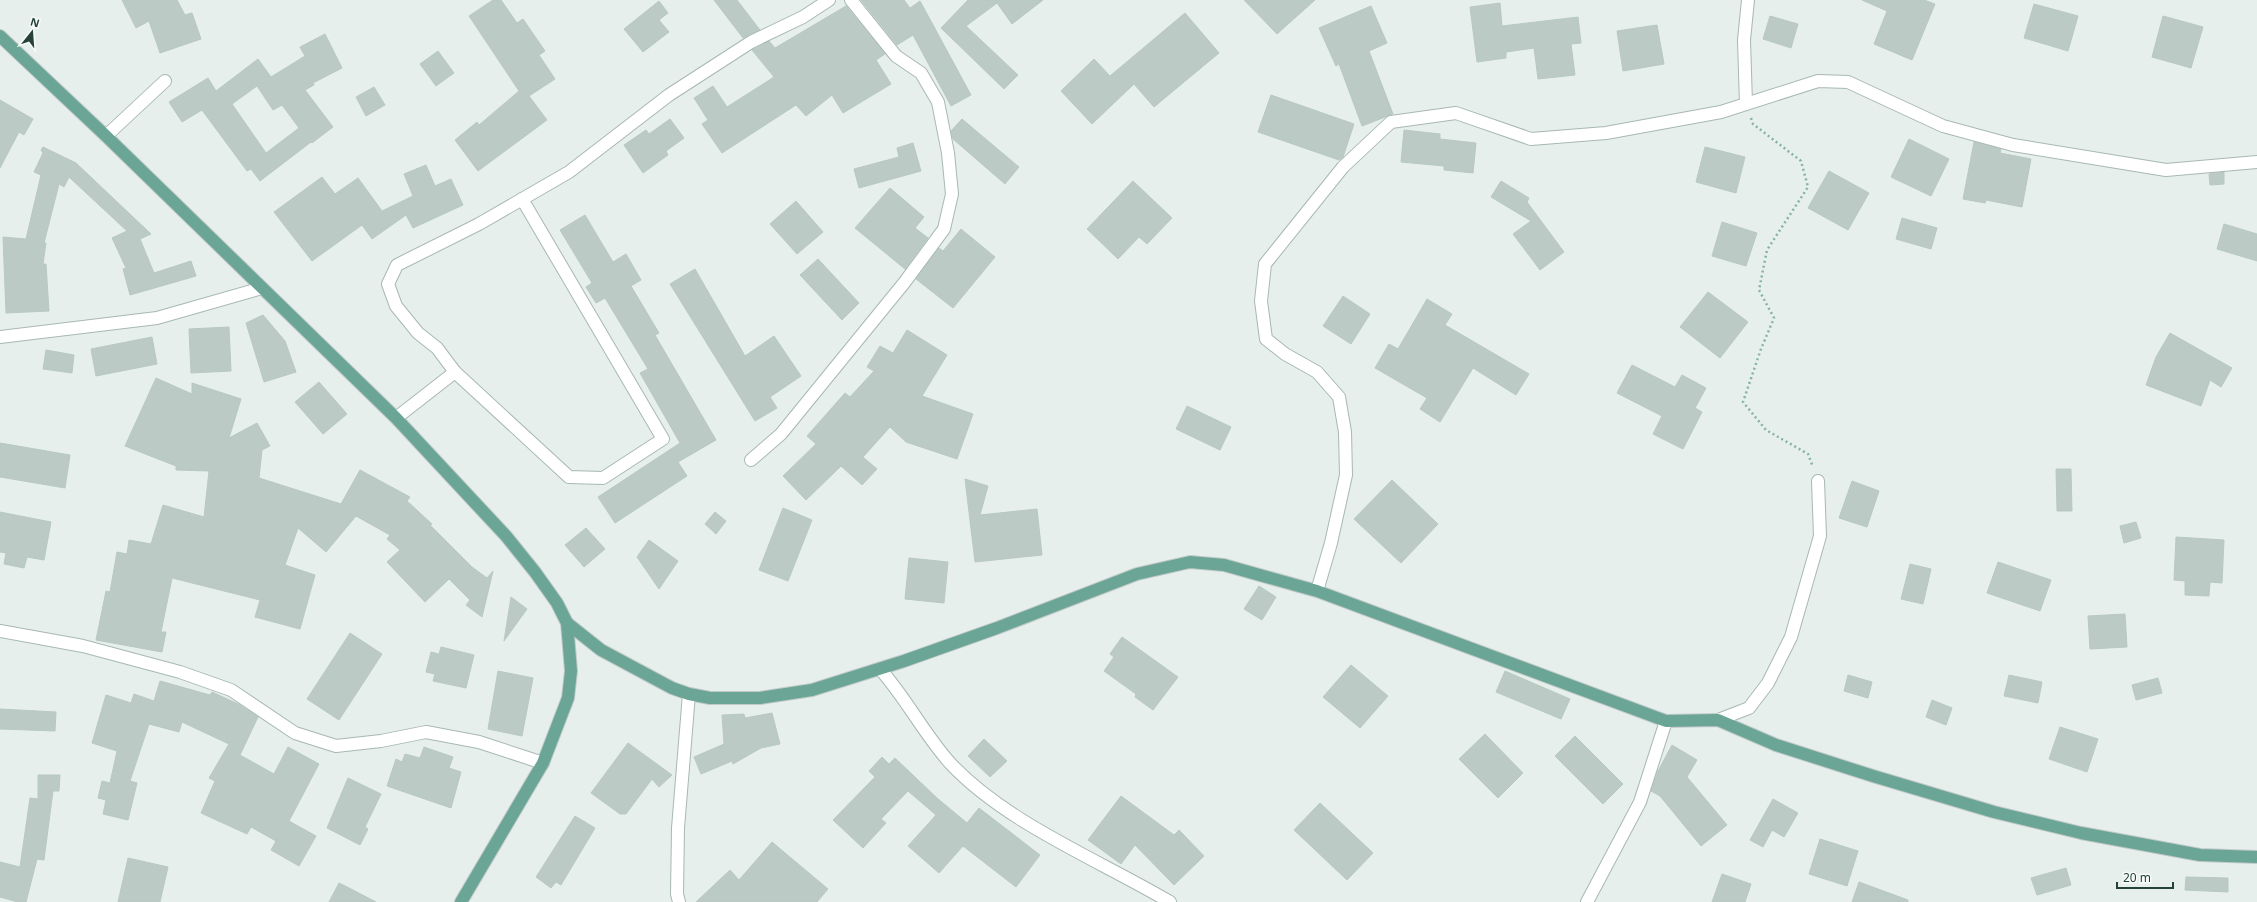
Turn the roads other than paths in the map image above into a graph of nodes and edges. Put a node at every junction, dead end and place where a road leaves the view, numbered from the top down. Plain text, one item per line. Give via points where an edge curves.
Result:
1 (829, 0) edge
2 (851, 0) edge
3 (1748, 0) edge
4 (0, 36) edge
5 (165, 81) dead end
6 (1746, 104) junction
7 (106, 136) junction
8 (2257, 162) edge
9 (522, 199) junction
10 (262, 288) junction
11 (0, 337) edge
12 (456, 372) junction
13 (396, 418) junction
14 (751, 460) dead end
15 (1818, 480) road end
16 (1317, 591) junction
17 (567, 623) junction
18 (0, 631) edge
19 (880, 669) junction
20 (689, 694) junction
21 (1718, 720) junction
22 (1666, 721) junction
23 (543, 763) junction
24 (2257, 857) edge
25 (461, 902) edge
26 (679, 902) edge
27 (1170, 902) edge
28 (1587, 902) edge

1 - 9 street via 803,17 751,42 669,96 569,172
2 - 14 street via 896,56 921,73 938,102 948,153 952,194 944,229 904,283 781,434
3 - 6 street via 1744,40
4 - 7 main road
5 - 7 street
6 - 8 street via 1818,81 1848,82 1943,126 2013,145 2166,170
6 - 16 street via 1721,112 1606,133 1531,139 1456,113 1391,122 1343,167 1265,264 1262,301 1266,338 1285,354 1317,372 1339,397 1345,432 1346,475
7 - 10 main road
9 - 12 street via 397,265 388,284 396,306 418,333 437,348
9 - 12 street via 663,439 603,478 569,477
10 - 11 street via 157,318
10 - 13 main road
12 - 13 street
13 - 17 main road via 506,536 557,603
15 - 21 street via 1820,536 1791,637 1768,683 1749,708
16 - 19 main road via 1224,565 1190,562 1137,574 997,628
16 - 22 main road
17 - 20 main road via 601,650 672,688
17 - 23 main road via 571,671 568,698
18 - 23 street via 84,646 180,672 231,690 295,733 336,746 426,732 479,742
19 - 20 main road via 785,696 728,699
19 - 27 street via 896,687 950,763 976,788 1032,826
20 - 26 street via 678,828
21 - 22 main road
21 - 24 main road via 1776,745 1994,812 2081,833 2200,855
22 - 28 street via 1640,802
23 - 25 main road

